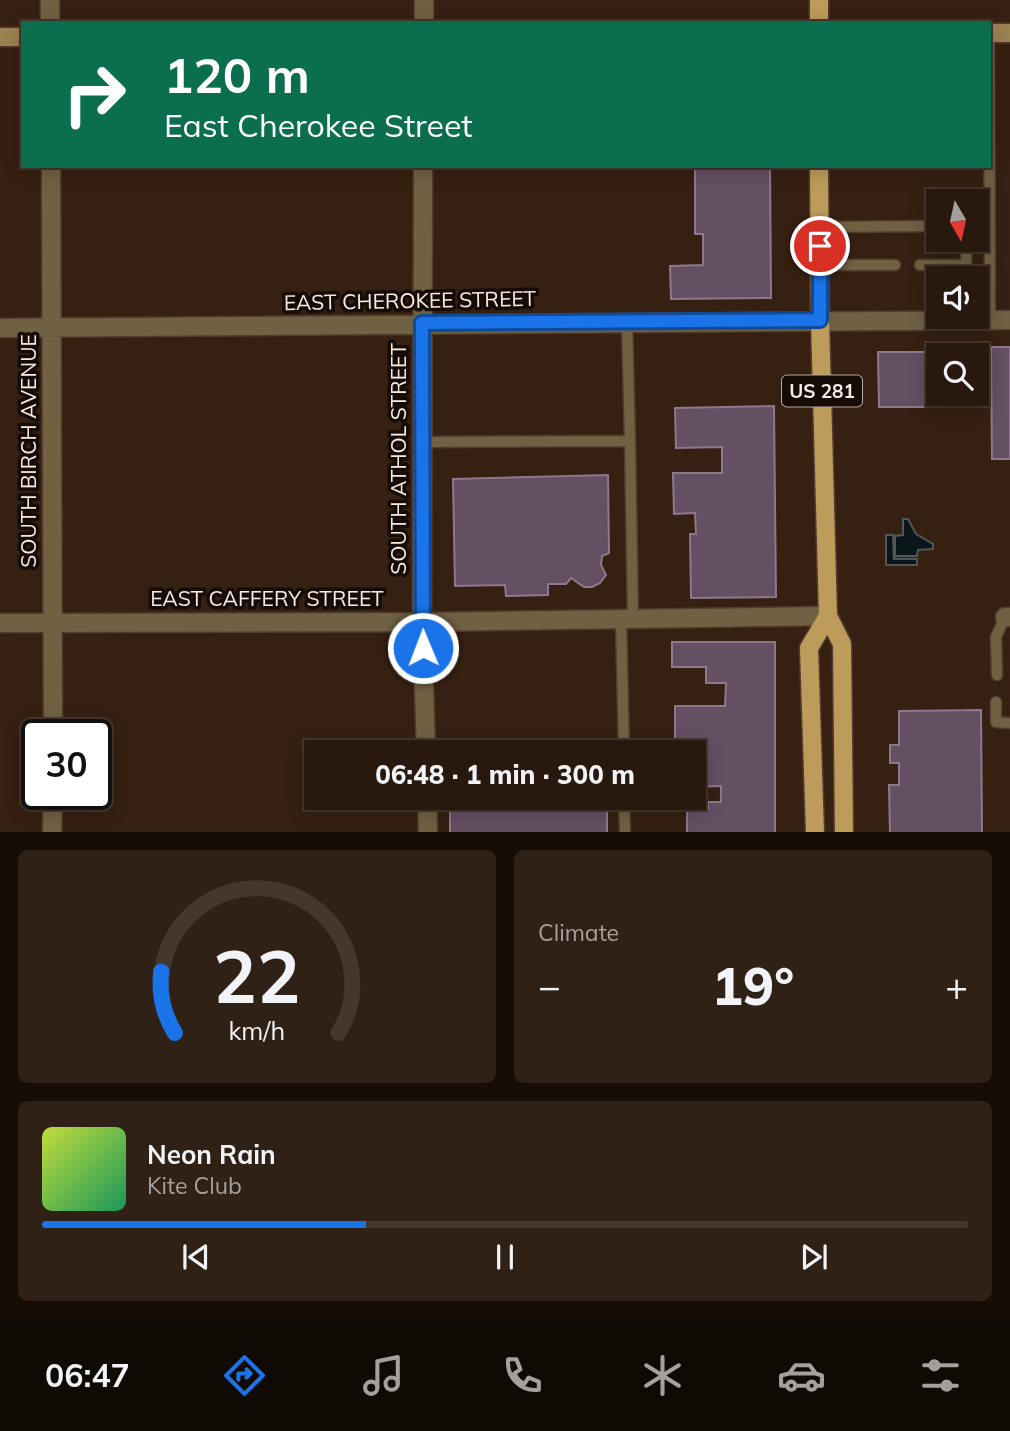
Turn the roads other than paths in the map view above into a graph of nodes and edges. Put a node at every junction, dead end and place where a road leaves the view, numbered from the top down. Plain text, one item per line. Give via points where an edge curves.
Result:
1 (50, 0) edge
2 (424, 0) edge
3 (819, 0) edge
4 (50, 21) edge
5 (424, 21) edge
6 (819, 21) edge
7 (991, 33) edge
8 (1010, 33) edge
9 (0, 37) edge
10 (21, 37) edge
11 (51, 168) edge
12 (423, 168) edge
13 (820, 168) edge
14 (989, 168) edge
15 (926, 226) edge
16 (990, 226) joint
17 (820, 227) junction
18 (967, 252) edge
19 (820, 265) junction
20 (895, 265) dead end
21 (920, 265) dead end
22 (967, 265) joint
23 (926, 319) edge
24 (820, 320) junction
25 (990, 320) joint
26 (1010, 320) edge
27 (626, 322) junction
28 (422, 323) junction
29 (0, 328) edge
30 (51, 328) junction
31 (630, 441) junction
32 (422, 442) junction
33 (828, 616) junction
34 (1007, 617) edge
35 (627, 619) junction
36 (422, 622) junction
37 (0, 623) edge
38 (53, 623) junction
39 (1001, 663) dead end
40 (53, 719) edge
41 (426, 740) edge
42 (624, 740) edge
43 (53, 810) edge
44 (427, 810) edge
45 (624, 810) edge
46 (52, 832) edge
47 (428, 832) edge
48 (625, 832) edge
49 (815, 832) edge
50 (844, 832) edge

1 - 4 street
2 - 5 street
3 - 6 main road
7 - 8 street
9 - 10 street
11 - 30 street, SOUTH BIRCH AVENUE
12 - 28 street, SOUTH ATHOL STREET
13 - 17 main road, US 281
14 - 16 lane
15 - 17 lane
16 - 25 lane
17 - 19 main road, US 281
18 - 22 lane
19 - 20 lane
19 - 24 main road, US 281
21 - 22 lane
23 - 24 street, EAST CHEROKEE STREET
24 - 27 street, EAST CHEROKEE STREET
24 - 33 main road, US 281
25 - 26 street, EAST CHEROKEE STREET
27 - 28 street, EAST CHEROKEE STREET
27 - 31 lane
28 - 30 street, EAST CHEROKEE STREET
28 - 32 street, SOUTH ATHOL STREET
29 - 30 street, EAST CHEROKEE STREET
30 - 38 street, SOUTH BIRCH AVENUE
31 - 32 lane
31 - 35 lane
32 - 36 street, SOUTH ATHOL STREET
33 - 35 street, EAST CAFFERY STREET
33 - 49 main road via 809,648
33 - 50 main road via 842,644
34 - 39 lane via 996,637
35 - 36 street, EAST CAFFERY STREET
35 - 42 lane
36 - 38 street, EAST CAFFERY STREET
36 - 41 street, SOUTH ATHOL STREET
37 - 38 street, EAST CAFFERY STREET
38 - 40 street, SOUTH BIRCH AVENUE
43 - 46 street
44 - 47 street
45 - 48 lane

